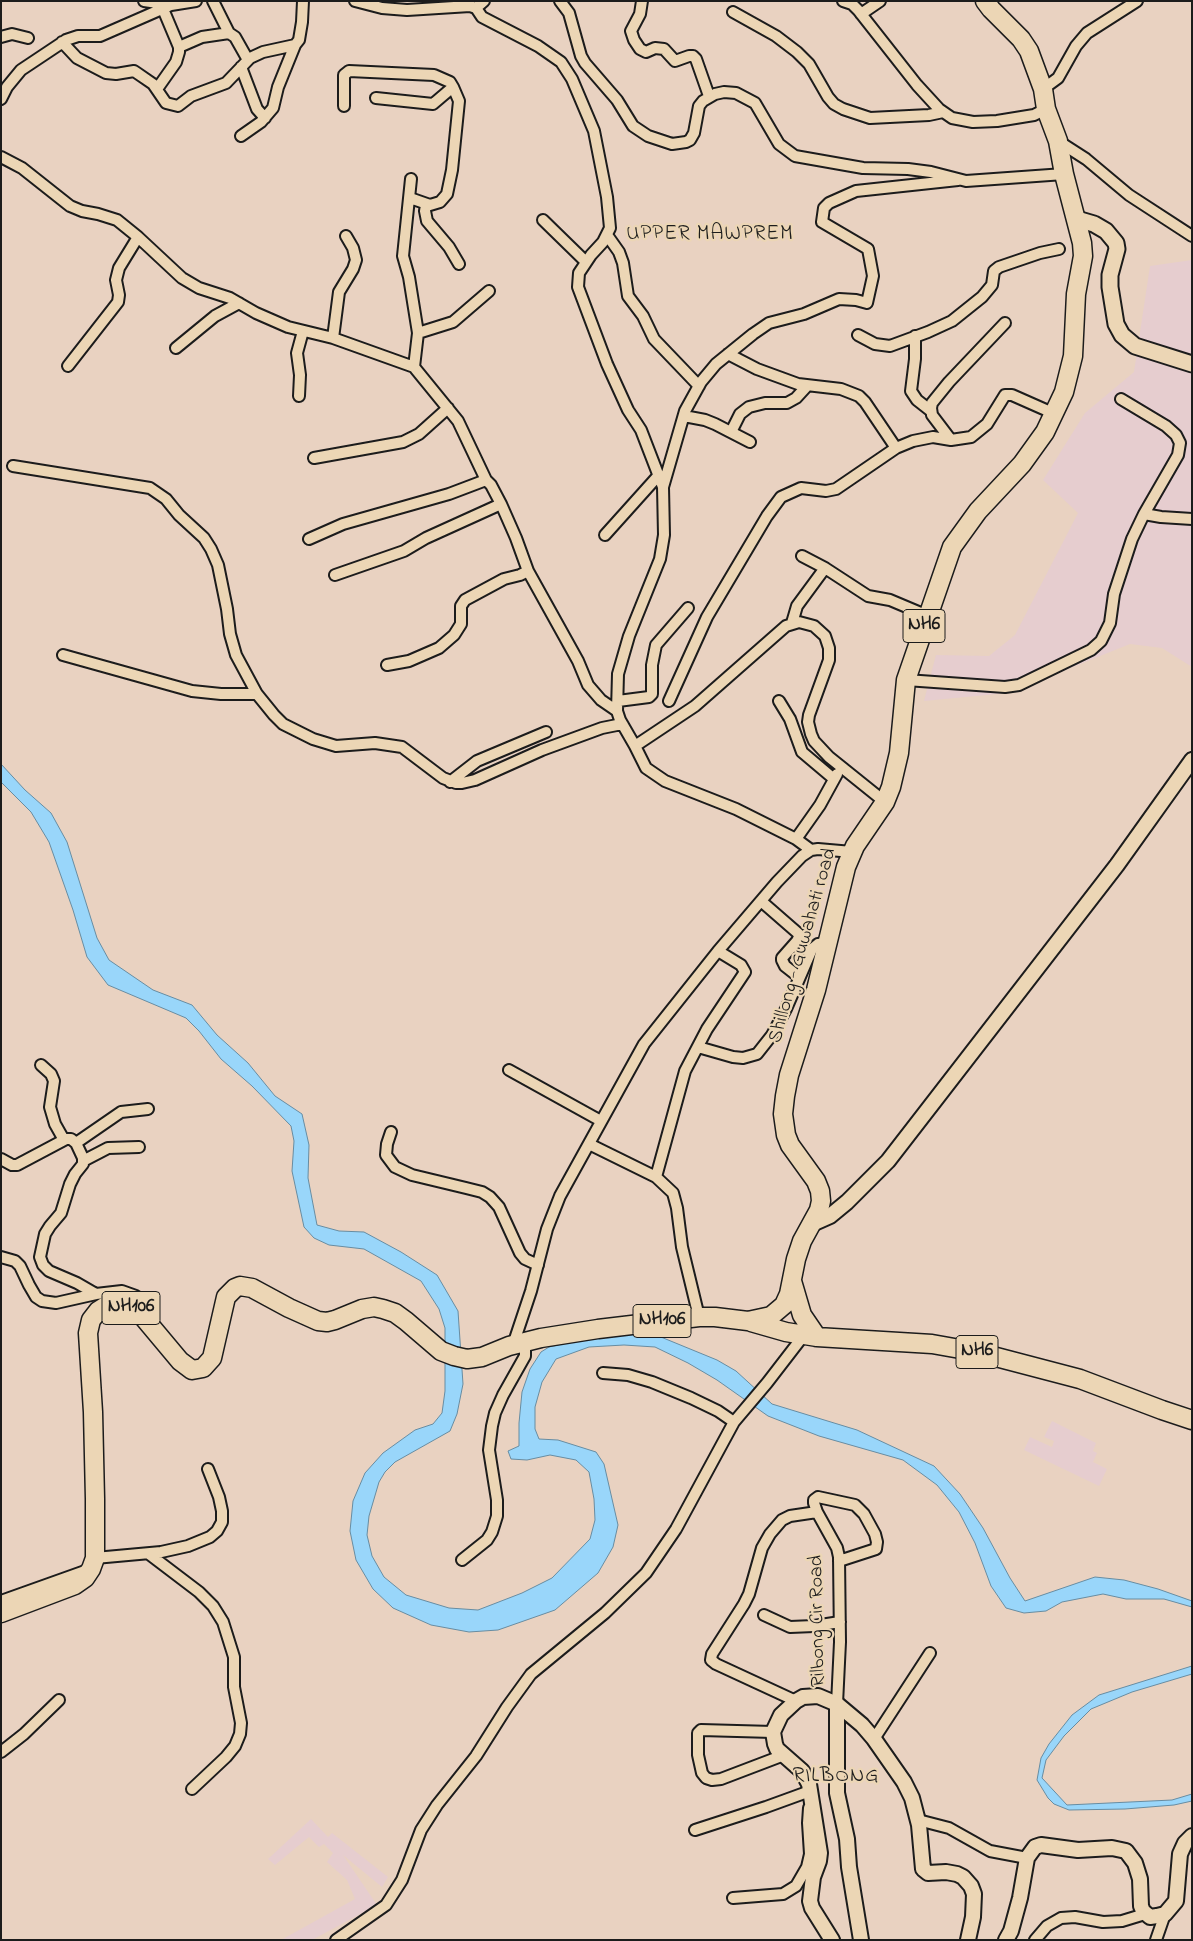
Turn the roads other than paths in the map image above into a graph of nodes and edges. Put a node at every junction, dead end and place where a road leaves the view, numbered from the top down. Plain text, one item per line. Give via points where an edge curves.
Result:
1 (144, 1) edge
2 (196, 1) edge
3 (213, 1) edge
4 (303, 1) edge
5 (355, 1) edge
6 (560, 1) edge
7 (642, 1) edge
8 (843, 1) edge
9 (880, 1) edge
10 (986, 1) edge
11 (1137, 1) edge
12 (450, 4) edge
13 (480, 4) edge
14 (167, 7) junction
15 (733, 12) dead end
16 (862, 14) junction
17 (229, 33) junction
18 (1, 37) edge
19 (28, 38) dead end
20 (62, 42) junction
21 (294, 45) junction
22 (179, 46) junction
23 (244, 63) junction
24 (453, 87) junction
25 (157, 89) junction
26 (1043, 89) junction
27 (708, 96) junction
28 (376, 98) dead end
29 (1, 99) edge
30 (344, 106) dead end
31 (1046, 109) junction
32 (943, 112) junction
33 (265, 118) junction
34 (240, 136) dead end
35 (1058, 141) junction
36 (1, 157) edge
37 (1064, 174) junction
38 (411, 179) dead end
39 (958, 180) junction
40 (410, 198) junction
41 (426, 205) junction
42 (1077, 219) junction
43 (543, 220) dead end
44 (607, 235) junction
45 (346, 236) dead end
46 (1192, 236) edge
47 (138, 237) junction
48 (1059, 249) dead end
49 (586, 262) junction
50 (459, 264) dead end
51 (489, 291) dead end
52 (239, 303) junction
53 (1005, 324) dead end
54 (303, 331) junction
55 (418, 333) junction
56 (858, 335) dead end
57 (915, 336) junction
58 (334, 338) junction
59 (176, 348) dead end
60 (728, 354) junction
61 (1192, 364) edge
62 (68, 366) dead end
63 (414, 367) junction
64 (699, 386) junction
65 (807, 386) junction
66 (299, 396) dead end
67 (1121, 398) dead end
68 (448, 408) junction
69 (931, 411) junction
70 (1055, 414) junction
71 (684, 416) junction
72 (731, 432) junction
73 (951, 440) junction
74 (750, 442) dead end
75 (896, 448) junction
76 (314, 458) dead end
77 (13, 466) dead end
78 (658, 476) junction
79 (486, 480) junction
80 (663, 487) junction
81 (501, 504) junction
82 (1144, 514) junction
83 (1192, 519) edge
84 (605, 535) dead end
85 (309, 539) dead end
86 (802, 556) dead end
87 (825, 568) junction
88 (528, 571) junction
89 (335, 575) dead end
90 (688, 608) dead end
91 (928, 616) junction
92 (792, 623) junction
93 (63, 654) dead end
94 (387, 665) dead end
95 (906, 680) junction
96 (257, 694) junction
97 (669, 701) dead end
98 (779, 702) dead end
99 (618, 706) junction
100 (623, 726) junction
101 (546, 732) dead end
102 (635, 746) junction
103 (1192, 760) edge
104 (840, 767) junction
105 (834, 779) junction
106 (450, 782) junction
107 (885, 802) junction
108 (796, 839) junction
109 (811, 850) junction
110 (852, 852) junction
111 (761, 901) junction
112 (828, 943) junction
113 (718, 951) junction
114 (799, 977) junction
115 (698, 1047) junction
116 (41, 1065) dead end
117 (509, 1070) dead end
118 (148, 1109) dead end
119 (601, 1121) junction
120 (392, 1132) dead end
121 (64, 1140) junction
122 (76, 1142) junction
123 (588, 1144) junction
124 (139, 1147) dead end
125 (1, 1159) edge
126 (84, 1161) junction
127 (656, 1177) junction
128 (812, 1224) junction
129 (1, 1257) edge
130 (538, 1265) junction
131 (792, 1278) junction
132 (96, 1294) junction
133 (139, 1312) junction
134 (699, 1317) junction
135 (748, 1321) junction
136 (810, 1336) junction
137 (516, 1345) junction
138 (603, 1373) dead end
139 (736, 1419) junction
140 (1192, 1420) edge
141 (208, 1469) dead end
142 (817, 1512) junction
143 (149, 1554) junction
144 (462, 1560) dead end
145 (839, 1561) junction
146 (93, 1563) junction
147 (1, 1601) edge
148 (1, 1613) edge
149 (764, 1615) dead end
150 (840, 1622) junction
151 (930, 1652) dead end
152 (59, 1700) dead end
153 (796, 1701) junction
154 (837, 1704) junction
155 (773, 1732) junction
156 (874, 1739) junction
157 (1, 1752) edge
158 (784, 1755) junction
159 (192, 1789) dead end
160 (811, 1797) junction
161 (918, 1820) junction
162 (695, 1830) dead end
163 (1192, 1836) edge
164 (1027, 1858) junction
165 (733, 1898) dead end
166 (1145, 1914) junction
167 (1164, 1914) junction
168 (336, 1940) edge
169 (832, 1940) edge
170 (861, 1940) edge
171 (968, 1940) edge
172 (1006, 1940) edge
173 (1035, 1940) edge
174 (1156, 1940) edge

1 - 14 street
2 - 14 street
3 - 17 street
4 - 21 street via 299,40
5 - 12 street via 407,10
6 - 27 street via 569,13 585,63 639,131 672,144 690,140 699,106
7 - 27 street via 640,14 631,31 640,49 646,52 659,48 668,52 675,61 693,56
8 - 16 street via 852,4
9 - 16 street
10 - 26 highway, Shillong - Guwahati road / NH6 via 1022,39
11 - 26 street via 1087,33 1058,78
12 - 13 street
13 - 44 street via 482,17 538,46 567,70 587,112 598,146 610,222
14 - 20 street via 100,36 71,37
14 - 22 street
15 - 32 street via 797,52 828,97 843,109 877,119
16 - 32 street via 917,85
17 - 22 street via 202,37
17 - 23 street via 235,37
18 - 19 street via 12,34
20 - 25 street via 77,58 106,73 134,71
20 - 29 street via 21,70
21 - 23 street via 263,52
21 - 33 street via 273,108
22 - 25 street via 176,62
23 - 25 street via 226,83 191,96 178,106 166,103
23 - 33 street via 257,109
24 - 28 street via 433,104
24 - 30 street via 434,74 349,71 344,75
24 - 41 street via 459,101 447,194 437,204
26 - 31 highway, Shillong - Guwahati road / NH6
27 - 39 street via 724,92 750,99 779,144 795,156 863,168 931,172
31 - 32 street via 1034,115 973,122 952,118
31 - 35 highway, Shillong - Guwahati road / NH6
33 - 34 street
35 - 37 highway, Shillong - Guwahati road / NH6
35 - 46 street via 1129,195
36 - 47 street via 22,168 70,206 118,220
37 - 39 street
37 - 42 highway, Shillong - Guwahati road / NH6
38 - 40 street
39 - 60 street via 856,191 829,203 824,208 822,222 868,249 873,276 867,303 839,299 811,312 769,323
40 - 41 street
40 - 55 street via 403,256
41 - 50 street via 427,221
42 - 61 main road via 1106,231 1116,243 1110,287 1116,324 1122,335 1135,346
42 - 70 highway, Shillong - Guwahati road / NH6 via 1083,256 1076,294 1073,356
43 - 49 street
44 - 49 street
44 - 64 street via 623,263 628,296 654,339
45 - 58 street via 356,260 339,292
47 - 52 street via 182,278
47 - 62 street via 119,268 116,280 118,302
48 - 57 street via 999,267 993,273 989,290 970,308 952,321
49 - 78 street via 579,273 580,296 625,404 641,430
51 - 55 street via 453,322
52 - 54 street via 273,322
52 - 59 street via 215,316
53 - 69 street via 949,382 932,403
54 - 58 street
54 - 66 street via 297,353
55 - 63 street
56 - 57 street via 883,346
57 - 69 street via 911,391
58 - 63 street
60 - 64 street
60 - 65 street via 757,369
63 - 68 street
64 - 71 street
65 - 72 street via 787,403 755,404 744,410
65 - 75 street via 841,390 858,396
67 - 82 street via 1166,426 1176,434 1180,444 1178,455
68 - 76 street via 419,434 404,442
68 - 79 street via 458,421
69 - 73 street
70 - 73 street via 1005,395 978,433 963,440
70 - 91 highway, Shillong - Guwahati road / NH6 via 1035,447 962,531 949,554
71 - 72 street via 705,420
71 - 80 street
72 - 74 street
73 - 75 street via 924,438
75 - 97 street via 836,489 801,488 781,497 708,617
77 - 96 street via 150,488 166,499 211,549 218,565 236,655
78 - 80 street
78 - 84 street
79 - 81 street
79 - 85 street via 343,524
80 - 99 street via 663,549 622,659 618,674
81 - 88 street
81 - 89 street via 404,551
82 - 83 street
82 - 95 street via 1122,568 1106,633 1091,650 1019,685 1005,688
86 - 87 street
87 - 91 street via 868,596 890,600
87 - 92 street via 798,606
88 - 94 street via 504,579 465,600 461,606 462,624 439,648 409,661
88 - 99 street via 588,685 601,700
90 - 99 street via 656,645 652,694
91 - 95 highway, Shillong - Guwahati road / NH6
92 - 102 street via 695,706
92 - 104 street via 814,626 821,630 828,643 829,660 808,722 814,741
93 - 96 street via 192,691
95 - 107 highway, Shillong - Guwahati road / NH6 via 896,773
96 - 106 street via 283,724 313,739 336,746 374,743 402,747
98 - 105 street via 790,719 802,752
99 - 100 street
100 - 102 street
100 - 106 street via 602,728 475,780
101 - 106 street via 477,761
102 - 108 street via 646,768 665,781 736,809
103 - 128 street via 1117,865 888,1161 847,1202 830,1216
104 - 105 street
104 - 107 street
105 - 108 street
107 - 110 highway, Shillong - Guwahati road / NH6
108 - 109 street
109 - 110 street
109 - 111 street via 792,865
110 - 112 highway, Shillong - Guwahati road / NH6
111 - 113 street
111 - 114 street via 800,935 782,958 785,966
112 - 114 street via 818,944 812,949
112 - 128 highway, Shillong - Guwahati road / NH6 via 789,1075 783,1114 790,1145 810,1171 820,1191 819,1210
113 - 115 street via 741,965 745,972
113 - 119 street via 644,1044
114 - 115 street via 772,1035 757,1054 743,1058
115 - 127 street via 685,1071
116 - 121 street via 53,1077 50,1108
117 - 119 street
118 - 122 street via 121,1112
119 - 123 street
120 - 130 street via 386,1155 395,1167 412,1175 482,1192 490,1197 499,1207 520,1253
121 - 122 street via 69,1138
121 - 125 street via 17,1165
122 - 126 street
123 - 127 street
123 - 130 street via 560,1196
124 - 126 street via 108,1148
126 - 132 street via 70,1184 61,1213 45,1234 40,1257 49,1271
127 - 134 street via 669,1188 676,1200 680,1239
128 - 131 highway, Shillong - Guwahati road / NH6 via 799,1250
129 - 132 street via 20,1266 36,1297 42,1301 56,1303
130 - 137 street
131 - 135 highway, NH106 via 788,1298 780,1310 771,1316
131 - 136 highway, NH6
132 - 133 street via 129,1293 139,1301
133 - 137 highway, NH106 via 180,1361 192,1370 203,1368 212,1358 226,1297 240,1286 252,1288 318,1321 327,1322 362,1309 383,1309 395,1313 441,1351 454,1356 482,1357
133 - 146 highway, NH106 via 123,1304 106,1306 91,1320 88,1333 93,1412
134 - 135 highway, NH106
134 - 137 highway, NH106 via 569,1333
135 - 136 highway, NH106
136 - 139 street
136 - 140 highway, NH6 via 932,1344 977,1352 1080,1379
137 - 144 street via 525,1356 495,1413 491,1432 490,1461 497,1516 488,1540
138 - 139 street via 628,1375 652,1382
139 - 168 street via 676,1529 646,1573 526,1681 421,1830 402,1880 386,1905
141 - 143 street via 222,1512 222,1522 217,1531 188,1546
142 - 145 street, Rilbong Cir Road via 837,1548
142 - 145 street via 814,1502 818,1497 855,1505 864,1514 874,1534 876,1550
142 - 153 street via 790,1516 776,1525 762,1548 749,1594 711,1657 716,1664
143 - 146 street
143 - 159 street via 213,1606 223,1622 234,1657 240,1734 226,1757
145 - 150 street, Rilbong Cir Road
146 - 147 street
146 - 148 highway via 85,1578 75,1585
149 - 150 street via 790,1627
150 - 154 street, Rilbong Cir Road
151 - 156 street
152 - 157 street
153 - 154 street via 818,1696
153 - 155 street via 781,1716
154 - 156 street
154 - 170 street via 837,1793
155 - 158 street via 774,1744
155 - 158 street via 702,1730 698,1733 698,1755 702,1773 712,1780 721,1779
156 - 161 street via 904,1782
158 - 160 street via 806,1777
160 - 162 street via 766,1807
160 - 165 street via 808,1815 810,1854 796,1886 783,1894
160 - 169 street via 820,1853 810,1901
161 - 164 street via 949,1828 990,1851
161 - 171 street via 923,1869 928,1873 957,1874 971,1886 973,1917
163 - 167 street via 1180,1854 1176,1901
164 - 166 street via 1041,1845 1126,1851 1135,1863 1140,1879 1141,1906
164 - 172 street via 1018,1906
166 - 167 street via 1150,1917
166 - 173 street via 1122,1921 1103,1922 1061,1918 1047,1926
167 - 174 street

